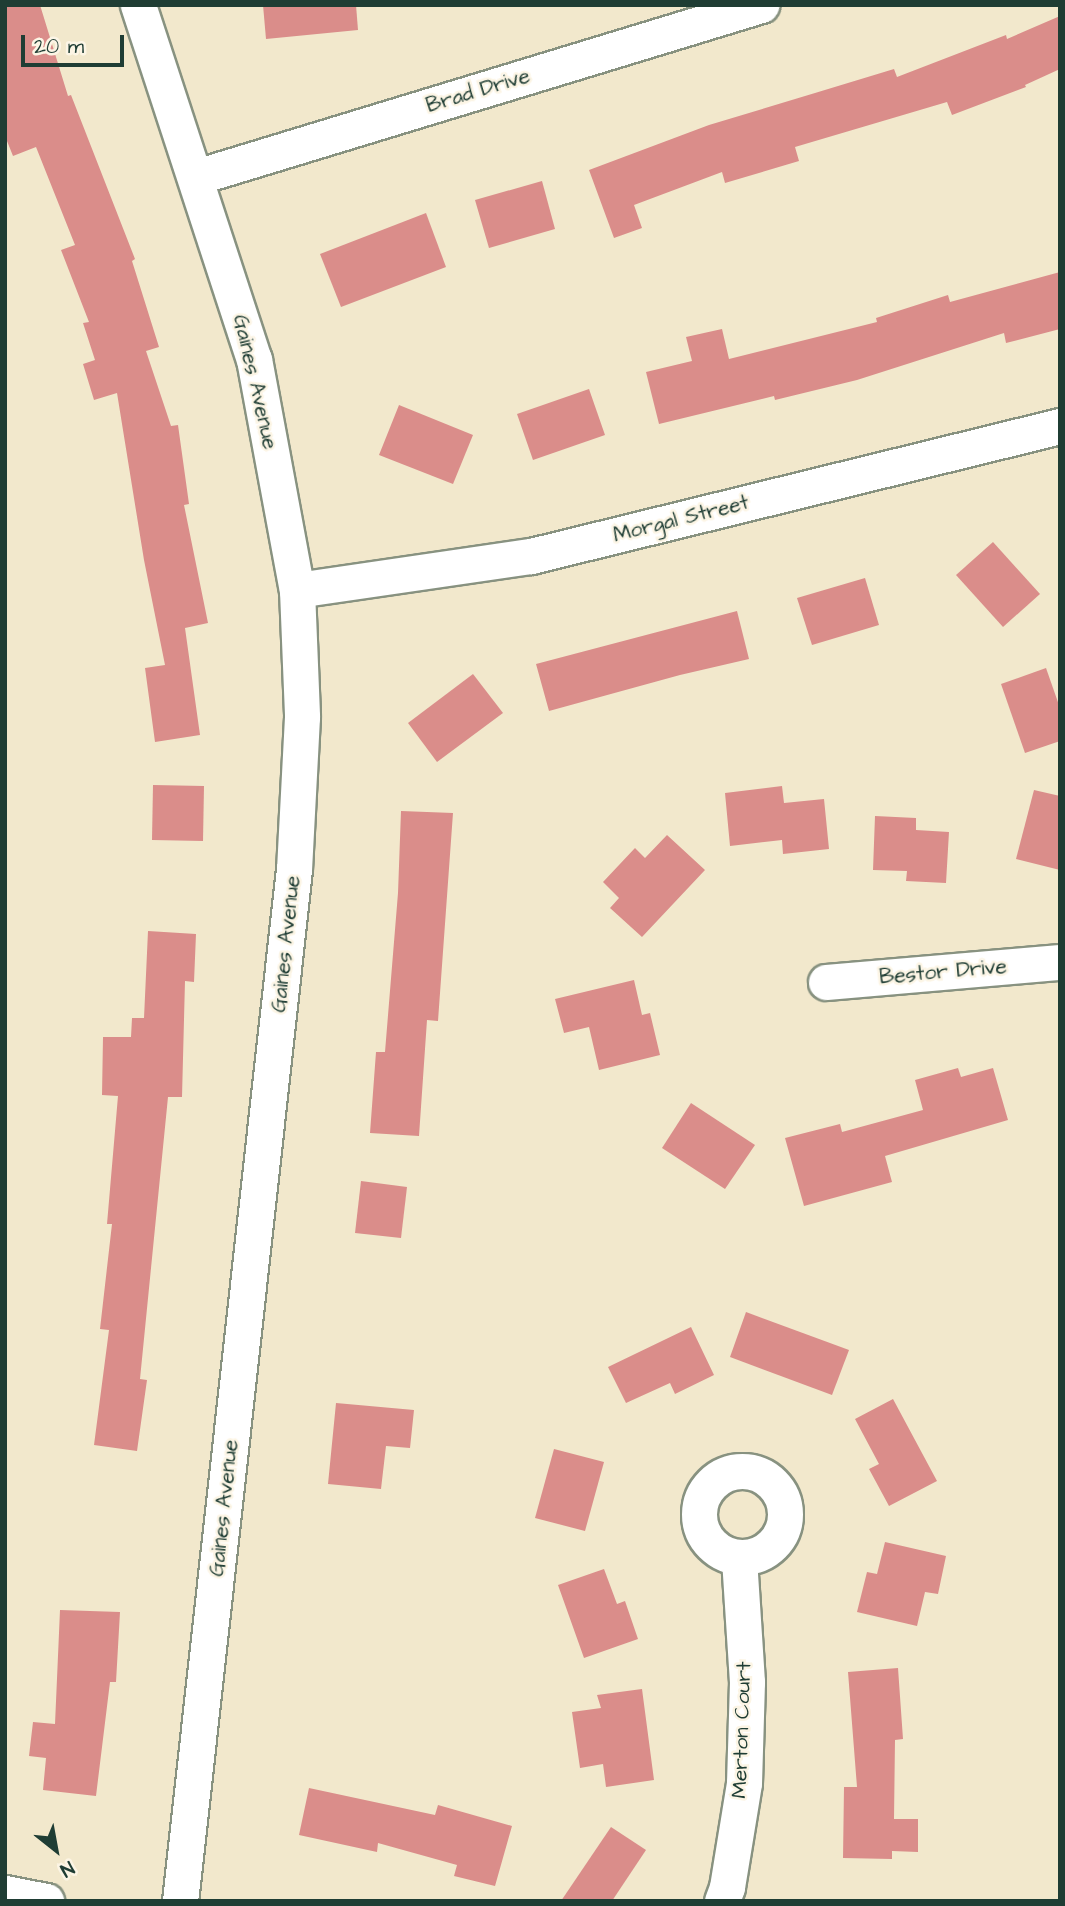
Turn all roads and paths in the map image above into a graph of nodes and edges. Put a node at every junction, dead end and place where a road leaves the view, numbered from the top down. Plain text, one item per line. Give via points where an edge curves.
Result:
1 (138, 5) edge
2 (761, 5) edge
3 (196, 177) junction
4 (1060, 426) edge
5 (297, 590) junction
6 (1060, 961) edge
7 (826, 982) dead end
8 (739, 1557) dead end
9 (5, 1893) edge
10 (46, 1901) edge
11 (180, 1901) edge
12 (722, 1901) edge

1 - 3 street, Gaines Avenue
2 - 3 street, Brad Drive
3 - 5 street, Gaines Avenue via 254,359
4 - 5 street, Morgal Street via 531,556
5 - 11 street, Gaines Avenue via 302,717 294,869
6 - 7 street, Bestor Drive
8 - 12 street, Merton Court via 747,1682 744,1783
9 - 10 street

